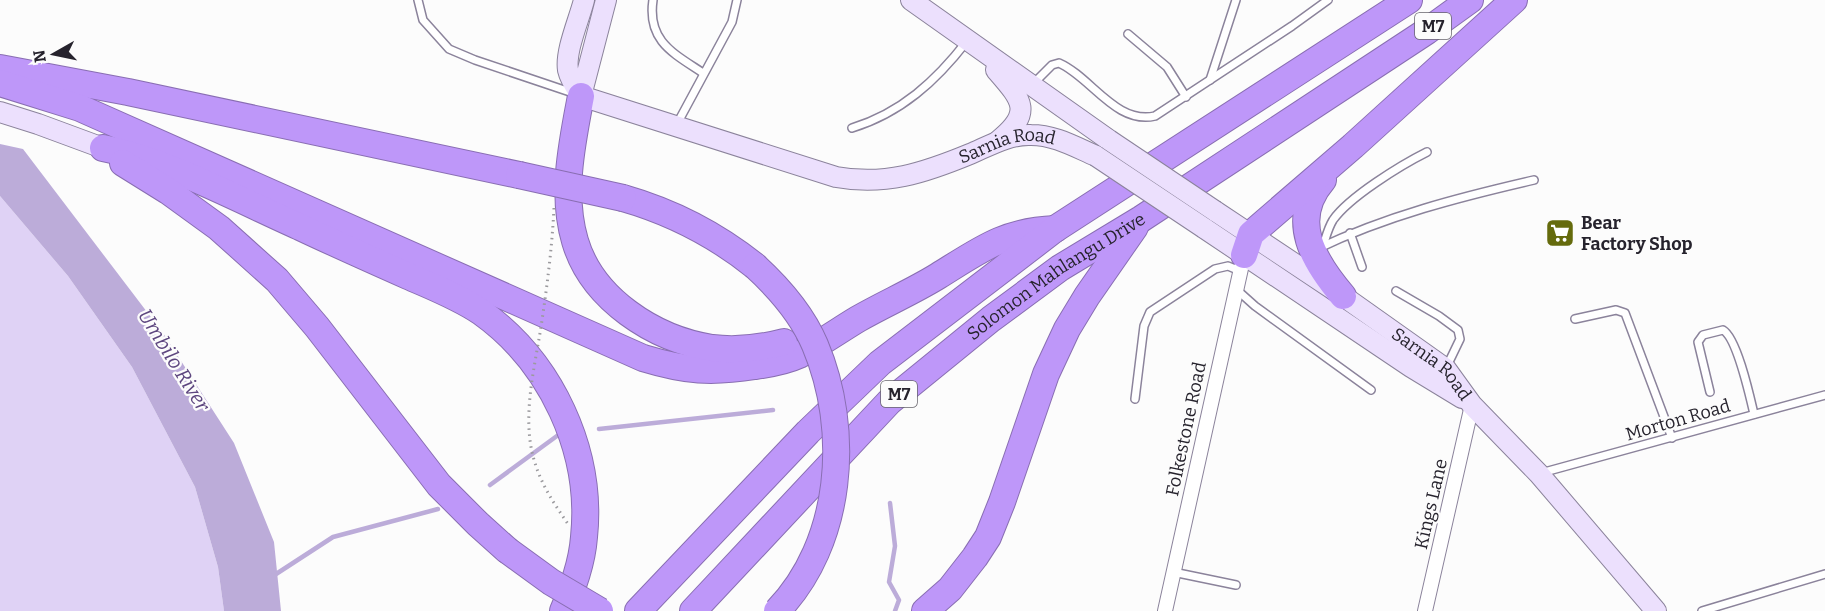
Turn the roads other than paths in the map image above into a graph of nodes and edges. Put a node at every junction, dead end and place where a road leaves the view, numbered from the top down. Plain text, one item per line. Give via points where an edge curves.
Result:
1 (418, 0) edge
2 (584, 0) edge
3 (606, 0) edge
4 (653, 0) edge
5 (737, 0) edge
6 (911, 0) edge
7 (1236, 0) edge
8 (1328, 0) edge
9 (1409, 0) edge
10 (1470, 0) edge
11 (1514, 0) edge
12 (1128, 34) dead end
13 (972, 45) junction
14 (0, 68) edge
15 (703, 74) junction
16 (1210, 81) junction
17 (0, 82) edge
18 (1031, 85) junction
19 (580, 96) junction
20 (1186, 97) junction
21 (0, 112) edge
22 (675, 128) junction
23 (852, 128) dead end
24 (997, 142) junction
25 (1353, 146) junction
26 (103, 148) junction
27 (1427, 152) dead end
28 (1534, 180) dead end
29 (1141, 219) junction
30 (1055, 229) junction
31 (1350, 233) junction
32 (1318, 248) junction
33 (1245, 253) junction
34 (1362, 267) dead end
35 (1236, 289) junction
36 (1396, 291) dead end
37 (1343, 296) junction
38 (859, 319) junction
39 (1575, 319) dead end
40 (1446, 369) junction
41 (1371, 390) dead end
42 (1710, 392) dead end
43 (1825, 395) edge
44 (1135, 399) dead end
45 (1472, 405) junction
46 (1754, 414) junction
47 (1672, 438) junction
48 (1539, 474) junction
49 (1173, 572) junction
50 (1825, 574) edge
51 (1236, 585) dead end
52 (563, 611) edge
53 (600, 611) edge
54 (638, 611) edge
55 (693, 611) edge
56 (777, 611) edge
57 (925, 611) edge
58 (1165, 611) edge
59 (1425, 611) edge
60 (1656, 611) edge
61 (1702, 611) edge

1 - 19 lane via 423,20 449,49
2 - 19 main road via 568,54 570,76
3 - 19 main road
4 - 15 lane via 652,23 658,37 675,55
5 - 15 lane via 732,22
6 - 13 main road, Sarnia Road
7 - 16 lane
8 - 16 lane
9 - 30 highway, Solomon Mahlangu Drive / M7
10 - 29 highway, Solomon Mahlangu Drive / M7
11 - 25 highway
12 - 20 lane via 1167,67
13 - 18 main road, Sarnia Road
13 - 23 lane via 903,105
13 - 24 main road via 1015,93 1020,108 1020,118
14 - 56 highway, bridge via 623,198 712,234 755,266 804,324 815,345 836,430 833,493 824,531 812,562 790,598
15 - 22 lane
16 - 20 lane
17 - 38 highway via 80,108 643,358 669,366 714,371 781,361 797,356
18 - 20 lane via 1059,63 1135,116 1155,116
18 - 33 main road, Sarnia Road, bridge via 1215,211
19 - 22 main road, Sarnia Road
19 - 38 highway via 568,184 570,216 584,262 616,303 658,331 702,346 725,349 771,345
21 - 26 main road
22 - 24 main road, Sarnia Road via 836,177 866,181 920,173
24 - 33 main road, Sarnia Road, bridge via 1031,135 1062,140 1096,156
25 - 32 highway via 1320,184 1309,204 1307,230
25 - 33 highway
26 - 52 highway via 160,165 430,286 480,311 517,343 545,379 566,417 585,498 584,537 577,575
26 - 53 highway, bridge via 198,212 278,280 439,485 507,550
27 - 32 lane via 1402,164 1344,208
28 - 31 lane via 1467,196
29 - 55 highway, Solomon Mahlangu Drive / M7 via 1051,274 889,402
29 - 57 highway via 1067,329 1046,374 988,537 950,589
30 - 38 highway via 1002,238
30 - 54 highway, Solomon Mahlangu Drive / M7 via 872,370 807,432
31 - 32 lane
31 - 34 lane
32 - 37 highway via 1323,271
33 - 35 street, Folkestone Road
33 - 37 main road, Sarnia Road
33 - 44 lane via 1150,312 1144,326
33 - 45 main road, Sarnia Road
35 - 41 lane
35 - 49 street, Folkestone Road
36 - 40 lane via 1458,330 1460,339
37 - 40 main road, Sarnia Road
39 - 47 lane via 1616,310 1625,313
40 - 45 main road, Sarnia Road
42 - 46 lane via 1698,342 1703,335 1723,330 1730,335
43 - 46 lane, Morton Road
45 - 48 main road, Sarnia Road
45 - 59 street, Kings Lane
46 - 47 lane, Morton Road
47 - 48 lane, Morton Road
48 - 60 main road, Sarnia Road
49 - 51 lane
49 - 58 street, Folkestone Road
50 - 61 lane

